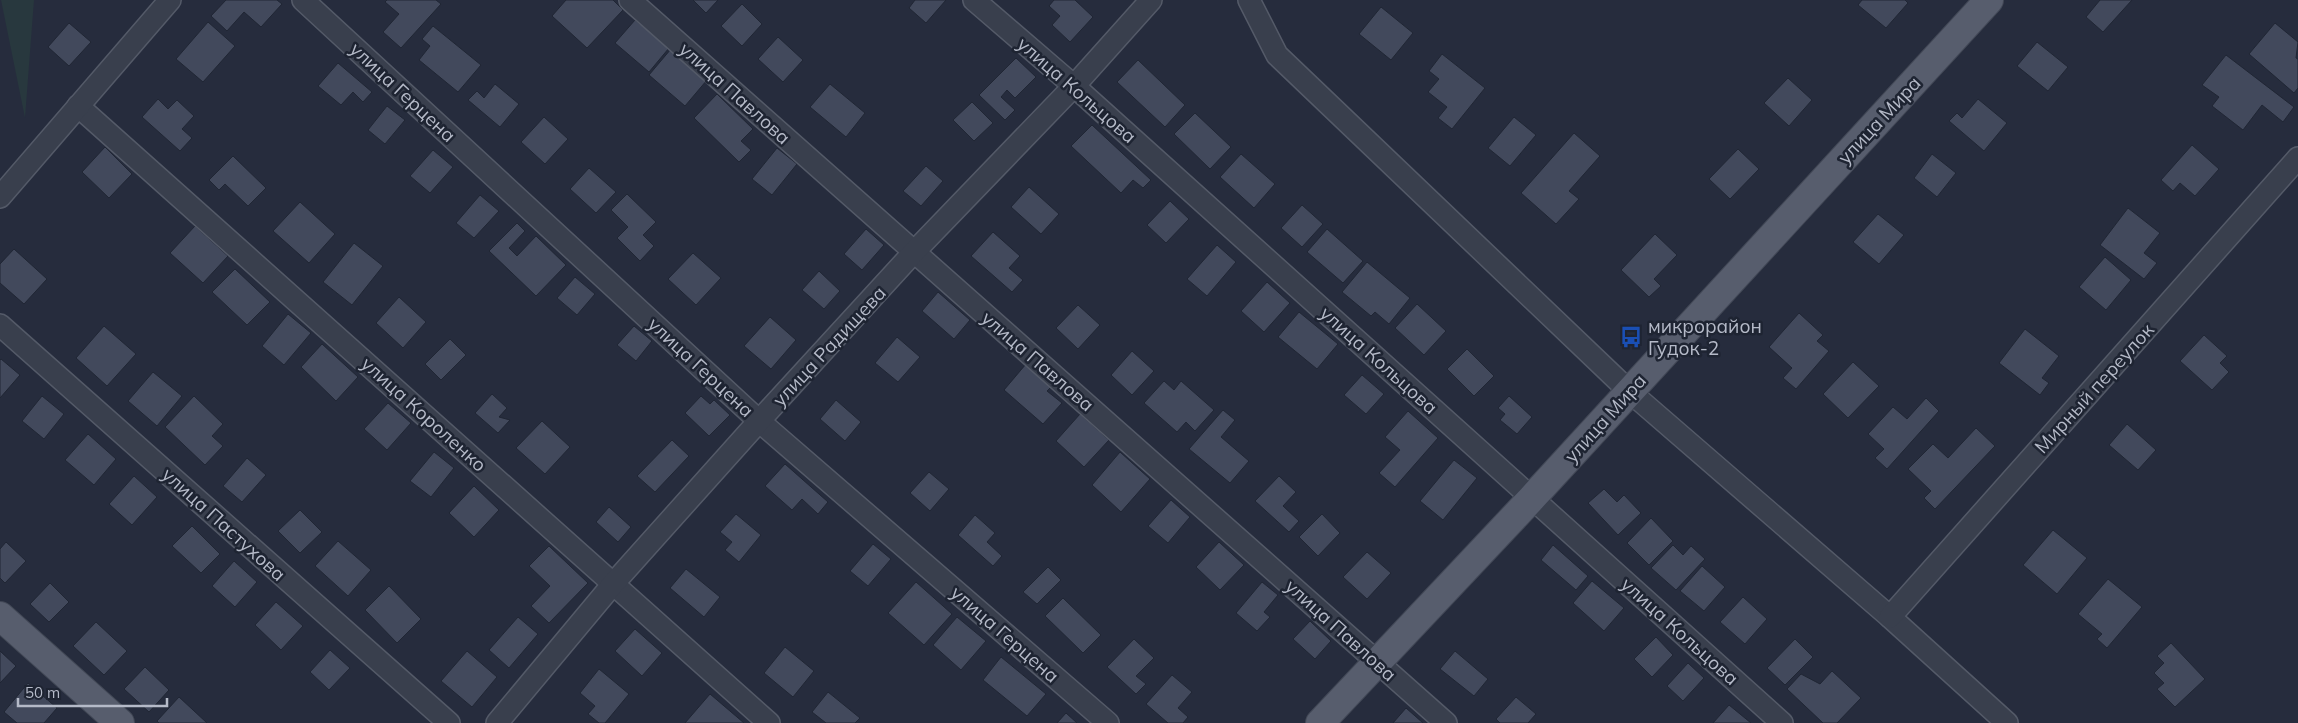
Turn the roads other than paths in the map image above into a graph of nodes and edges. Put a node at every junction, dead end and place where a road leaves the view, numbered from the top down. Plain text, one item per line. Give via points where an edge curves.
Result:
1 (170, 0) edge
2 (303, 0) edge
3 (630, 0) edge
4 (974, 0) edge
5 (1150, 0) edge
6 (1249, 0) edge
7 (1982, 3) edge
8 (1074, 86) junction
9 (78, 106) junction
10 (2298, 158) edge
11 (0, 197) edge
12 (914, 252) junction
13 (0, 325) edge
14 (1628, 391) junction
15 (759, 421) junction
16 (1532, 498) junction
17 (614, 584) junction
18 (0, 616) edge
19 (1890, 617) junction
20 (1377, 661) junction
21 (120, 723) edge
22 (449, 723) edge
23 (497, 723) edge
24 (769, 723) edge
25 (1108, 723) edge
26 (1320, 723) edge
27 (1446, 723) edge
28 (1782, 723) edge
29 (2007, 723) edge

1 - 9 street
2 - 15 street, улица Герцена
3 - 12 street, улица Павлова
4 - 8 street, улица Кольцова
5 - 8 street, улица Радищева
6 - 14 street via 1277,55
7 - 14 main road, улица Мира
8 - 12 street, улица Радищева
8 - 16 street, улица Кольцова
9 - 11 street
9 - 17 street, улица Короленко
10 - 19 street, Мирный переулок
12 - 15 street, улица Радищева
12 - 20 street, улица Павлова
13 - 22 street, улица Пастухова
14 - 16 main road, улица Мира
14 - 19 street
15 - 17 street, улица Радищева
15 - 25 street, улица Герцена
16 - 20 main road, улица Мира
16 - 28 street, улица Кольцова
17 - 23 street, улица Радищева
17 - 24 street, улица Короленко
18 - 21 main road
19 - 29 street
20 - 26 main road, улица Мира
20 - 27 street, улица Павлова

